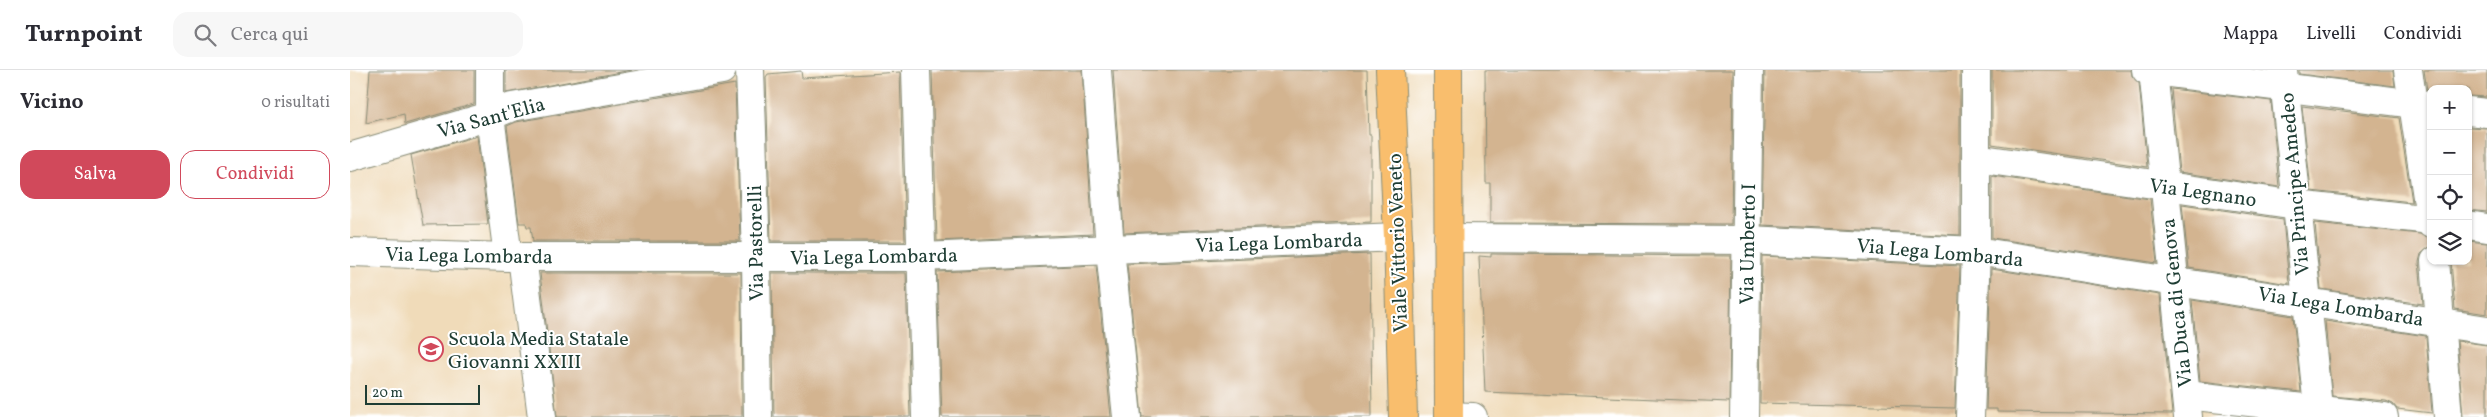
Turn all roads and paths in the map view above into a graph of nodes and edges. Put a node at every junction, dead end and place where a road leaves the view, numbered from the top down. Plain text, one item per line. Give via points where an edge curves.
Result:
1 (490, 70) edge
2 (722, 70) edge
3 (750, 70) edge
4 (916, 70) edge
5 (1097, 70) edge
6 (1390, 70) edge
7 (1448, 70) edge
8 (1749, 70) edge
9 (1976, 70) edge
10 (2151, 70) edge
11 (2408, 70) edge
12 (2284, 80) edge
13 (2421, 104) edge
14 (2472, 112) edge
15 (2487, 114) edge
16 (490, 116) junction
17 (350, 157) edge
18 (1976, 158) junction
19 (2427, 175) edge
20 (2163, 186) junction
21 (2296, 205) junction
22 (2427, 220) edge
23 (2472, 226) edge
24 (2487, 228) edge
25 (1398, 237) junction
26 (1448, 238) junction
27 (1747, 240) junction
28 (1110, 250) junction
29 (1976, 251) junction
30 (350, 252) edge
31 (515, 257) junction
32 (756, 257) junction
33 (921, 257) junction
34 (2434, 265) edge
35 (2175, 282) junction
36 (2305, 301) junction
37 (2441, 322) junction
38 (2487, 330) edge
39 (2187, 406) edge
40 (2318, 413) edge
41 (542, 417) edge
42 (758, 417) edge
43 (926, 417) edge
44 (1127, 417) edge
45 (1403, 417) edge
46 (1457, 417) edge
47 (1744, 417) edge
48 (1970, 417) edge
49 (2384, 417) edge
50 (2448, 417) edge

1 - 16 street
2 - 16 street, Via Sant'Elia via 512,107
3 - 32 street, Via Pastorelli
4 - 33 street
5 - 28 street
6 - 25 main road, Viale Vittorio Veneto
7 - 26 main road
8 - 27 street, Via Umberto I
9 - 18 street
10 - 12 street
10 - 20 street, Via Duca di Genova
11 - 13 street
12 - 13 street
12 - 21 street, Via Principe Amedeo
13 - 19 street
14 - 15 street
16 - 17 street, Via Sant'Elia
16 - 31 street
18 - 20 street, Via Legnano
18 - 29 street
20 - 21 street, Via Legnano
20 - 35 street, Via Duca di Genova
21 - 22 street, Via Legnano
21 - 36 street, Via Principe Amedeo
23 - 24 street
25 - 28 street, Via Lega Lombarda
25 - 45 main road, Viale Vittorio Veneto
26 - 27 street, Via Lega Lombarda
26 - 46 main road
27 - 29 street, Via Lega Lombarda
27 - 47 street, Via Umberto I
28 - 33 street, Via Lega Lombarda
28 - 44 street
29 - 35 street, Via Lega Lombarda
29 - 48 street
30 - 31 street, Via Lega Lombarda
31 - 32 street, Via Lega Lombarda
31 - 41 street
32 - 33 street, Via Lega Lombarda
32 - 42 street, Via Pastorelli
33 - 43 street
34 - 37 street
35 - 36 street, Via Lega Lombarda
35 - 39 street, Via Duca di Genova
36 - 37 street, Via Lega Lombarda
36 - 40 street, Via Principe Amedeo
37 - 38 street, Via Lega Lombarda
37 - 50 street
39 - 40 street
40 - 49 street

